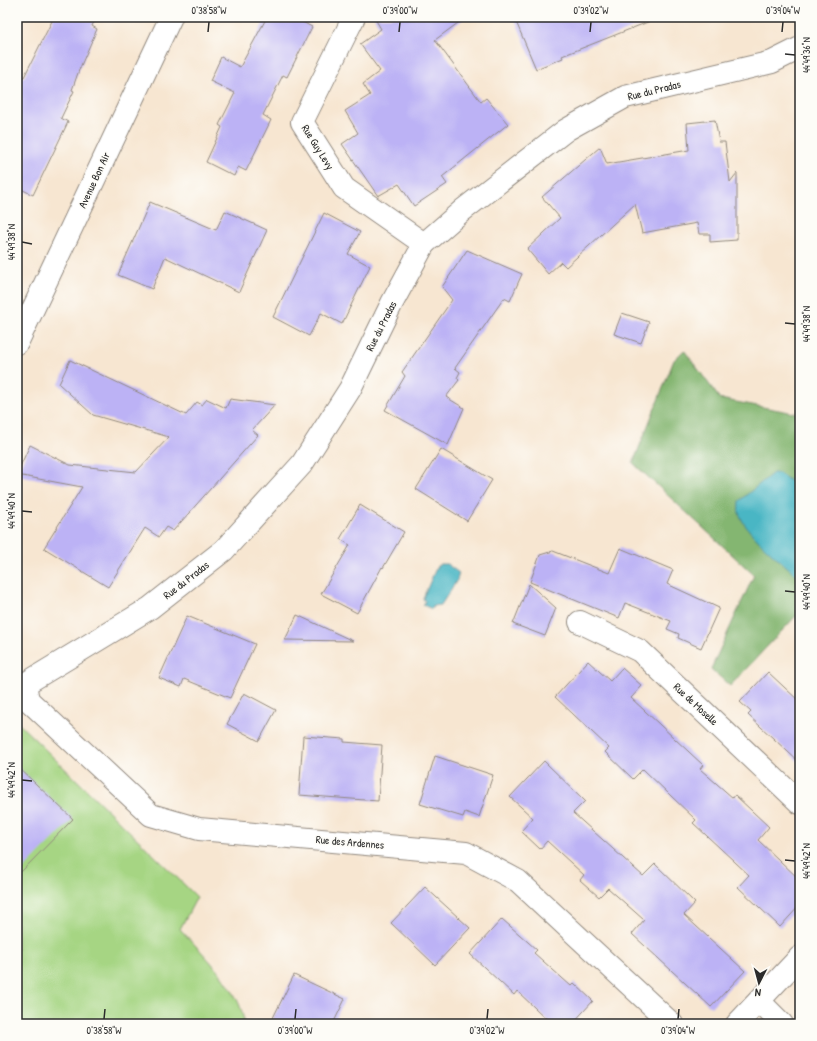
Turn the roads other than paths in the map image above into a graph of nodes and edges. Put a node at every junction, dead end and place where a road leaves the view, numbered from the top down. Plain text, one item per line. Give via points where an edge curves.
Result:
1 (171, 17) edge
2 (354, 17) edge
3 (800, 48) edge
4 (424, 244) junction
5 (17, 343) edge
6 (580, 622) dead end
7 (21, 685) edge
8 (800, 803) edge
9 (800, 957) edge
10 (759, 1001) junction
11 (672, 1024) edge
12 (737, 1024) edge
13 (782, 1024) edge

1 - 5 street, Avenue Bon Air
2 - 4 street, Rue Guy Levy via 302,122 344,188
3 - 4 street, Rue du Pradas via 772,62 625,97 566,130 463,210
4 - 7 street, Rue du Pradas via 350,388 302,464 224,550 150,608
6 - 8 street, Rue de Moselle via 640,651
7 - 11 street, Rue des Ardennes via 28,700 151,815 199,829 466,853 518,881
9 - 10 street
10 - 12 street
10 - 13 street

